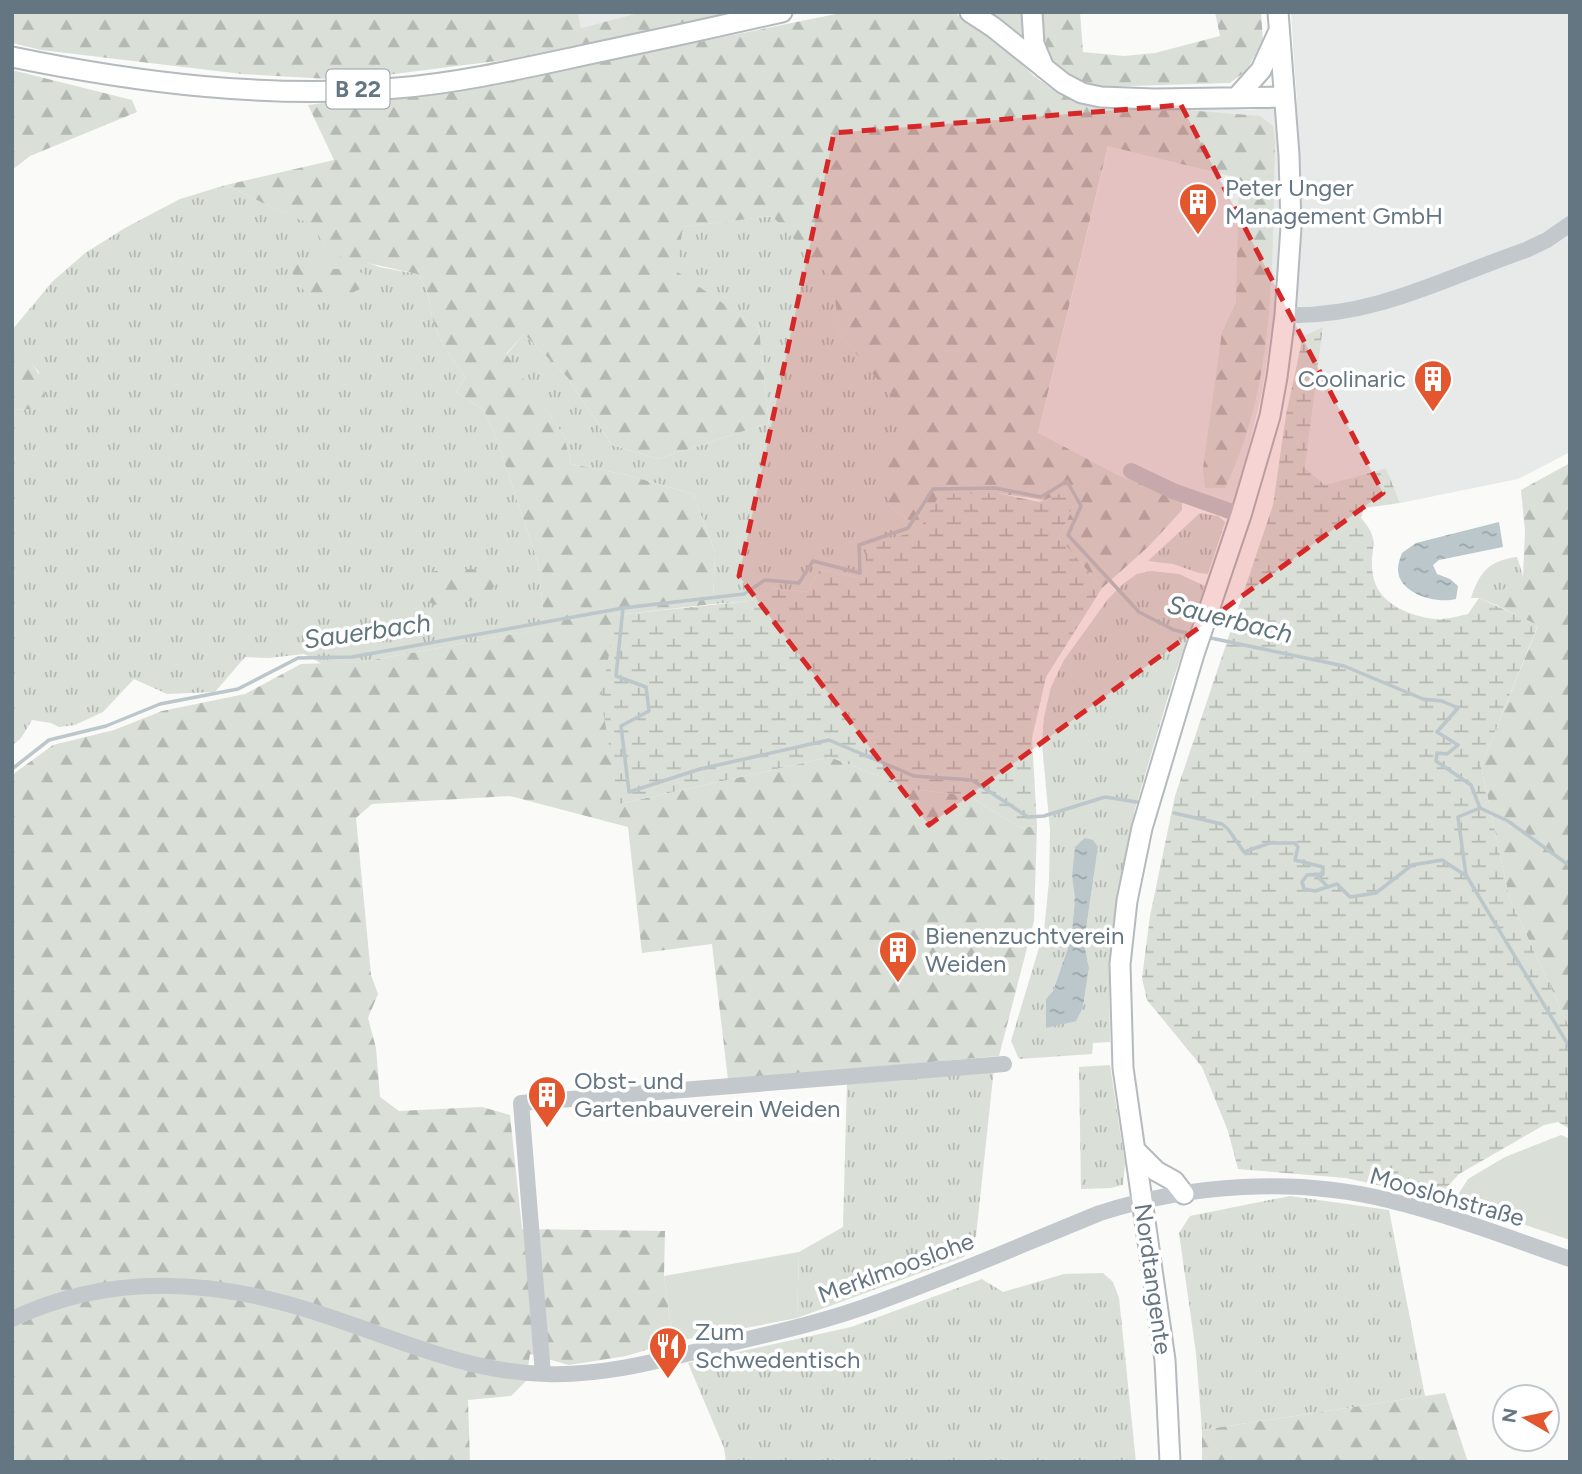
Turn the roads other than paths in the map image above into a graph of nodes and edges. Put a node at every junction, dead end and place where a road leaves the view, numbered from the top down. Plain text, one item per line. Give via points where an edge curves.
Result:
1 (782, 12) edge
2 (970, 12) edge
3 (1032, 12) edge
4 (1279, 20) edge
5 (12, 57) edge
6 (1045, 69) junction
7 (1237, 97) junction
8 (1284, 97) junction
9 (1570, 224) edge
10 (1285, 315) junction
11 (1131, 471) dead end
12 (1241, 515) junction
13 (1004, 1064) dead end
14 (1135, 1150) junction
15 (1184, 1194) junction
16 (1143, 1200) junction
17 (1570, 1259) edge
18 (12, 1318) edge
19 (543, 1374) junction
20 (1170, 1462) edge

1 - 5 main road, B 22 via 515,70 397,88 295,92 205,87
2 - 6 main road
3 - 6 main road via 1034,44
4 - 7 main road via 1274,45 1261,70
4 - 8 main road
6 - 7 main road via 1082,93 1101,97
7 - 8 main road
8 - 10 main road via 1291,227
9 - 10 street via 1526,250 1368,308
10 - 12 main road via 1270,415
11 - 12 street
12 - 14 main road, Nordtangente via 1156,778 1127,901 1120,964 1120,1029
13 - 19 street via 521,1103
14 - 15 main road
14 - 16 main road, Nordtangente
15 - 16 street, Mooslohstraße
15 - 17 street, Mooslohstraße via 1248,1187 1343,1191 1439,1214
16 - 19 street, Merklmooslohe via 819,1321 640,1365 591,1374
16 - 20 main road, Nordtangente via 1165,1360
18 - 19 street, Merklmooslohe via 114,1287 188,1285 285,1303 440,1357

